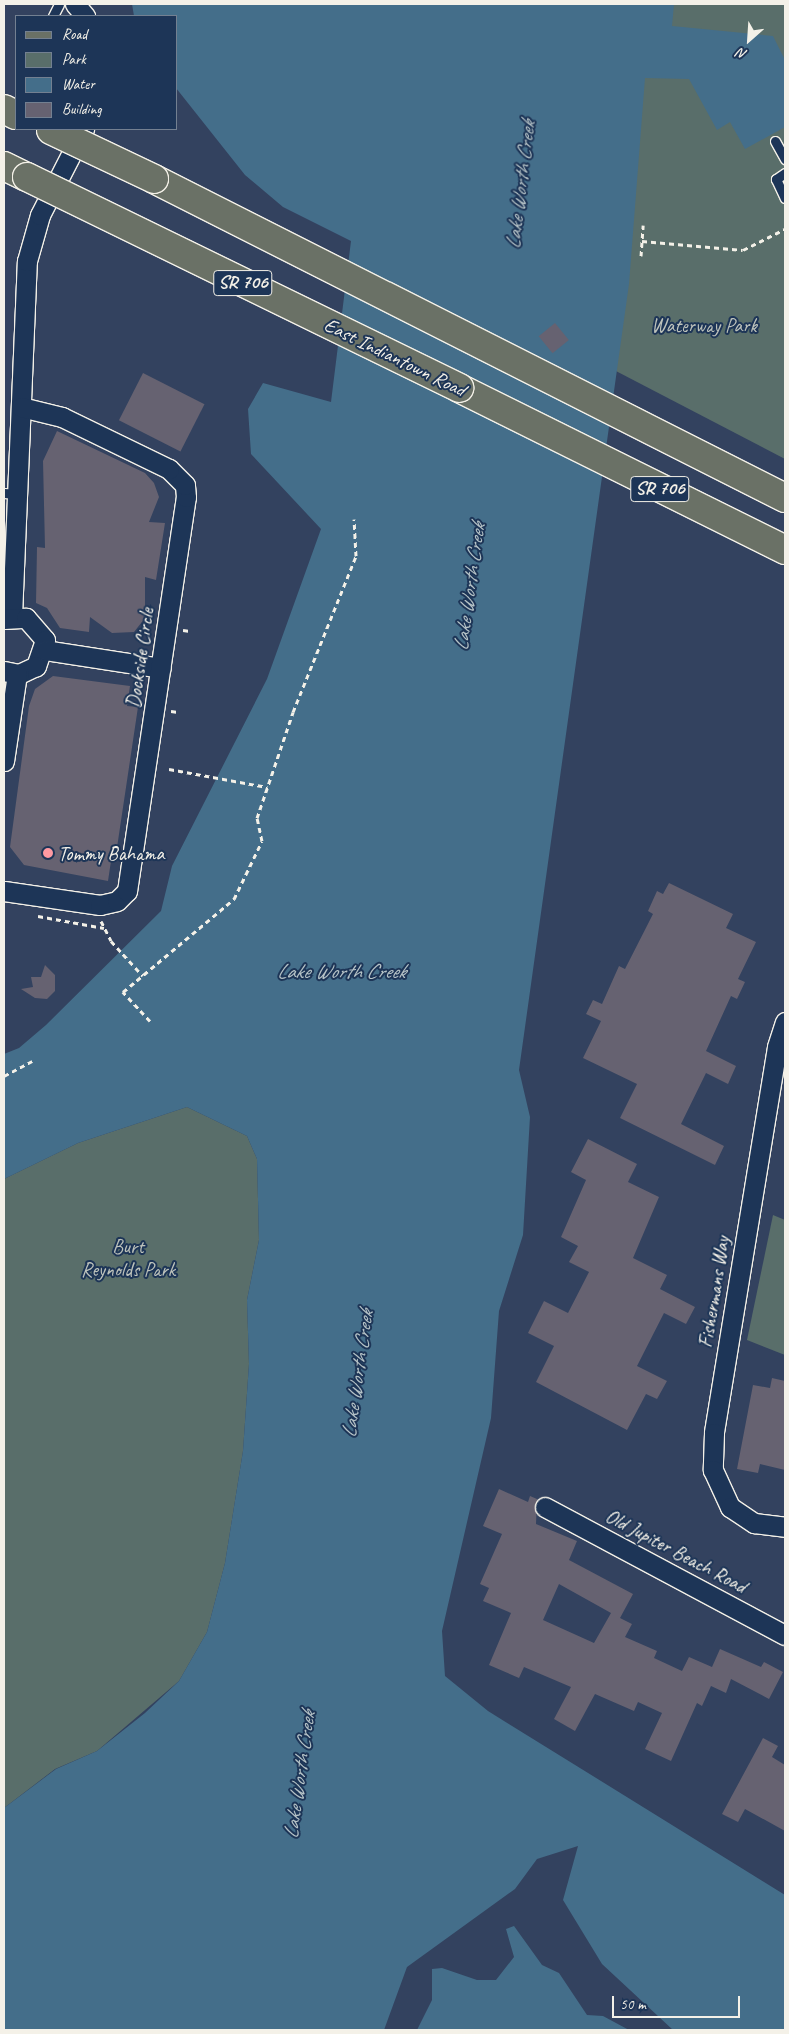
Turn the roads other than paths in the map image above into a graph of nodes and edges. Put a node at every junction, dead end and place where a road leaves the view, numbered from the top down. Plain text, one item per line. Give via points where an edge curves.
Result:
1 (75, 4) edge
2 (83, 15) edge
3 (51, 130) edge
4 (83, 130) edge
5 (776, 140) dead end
6 (785, 160) edge
7 (16, 172) edge
8 (785, 173) edge
9 (785, 198) edge
10 (21, 407) junction
11 (11, 493) edge
12 (785, 498) edge
13 (785, 550) edge
14 (8, 618) edge
15 (44, 650) junction
16 (161, 668) junction
17 (10, 672) edge
18 (4, 761) edge
19 (4, 891) edge
20 (785, 1022) edge
21 (546, 1507) dead end
22 (785, 1527) edge
23 (785, 1635) edge

1 - 2 street
3 - 12 main road, SR 706, bridge
4 - 10 street via 40,215 27,261
5 - 6 lane
7 - 13 main road, East Indiantown Road / SR 706, bridge
8 - 9 lane via 776,179
10 - 11 street
10 - 16 street, Dockside Circle via 62,417 169,470 184,485
11 - 14 street
14 - 15 street via 35,623
15 - 16 street
15 - 17 street via 36,666
16 - 19 street, Dockside Circle via 127,891 117,901 100,905
17 - 18 street
20 - 22 street, Fishermans Way via 777,1047 714,1432 713,1470 730,1507 754,1523
21 - 23 street, Old Jupiter Beach Road

